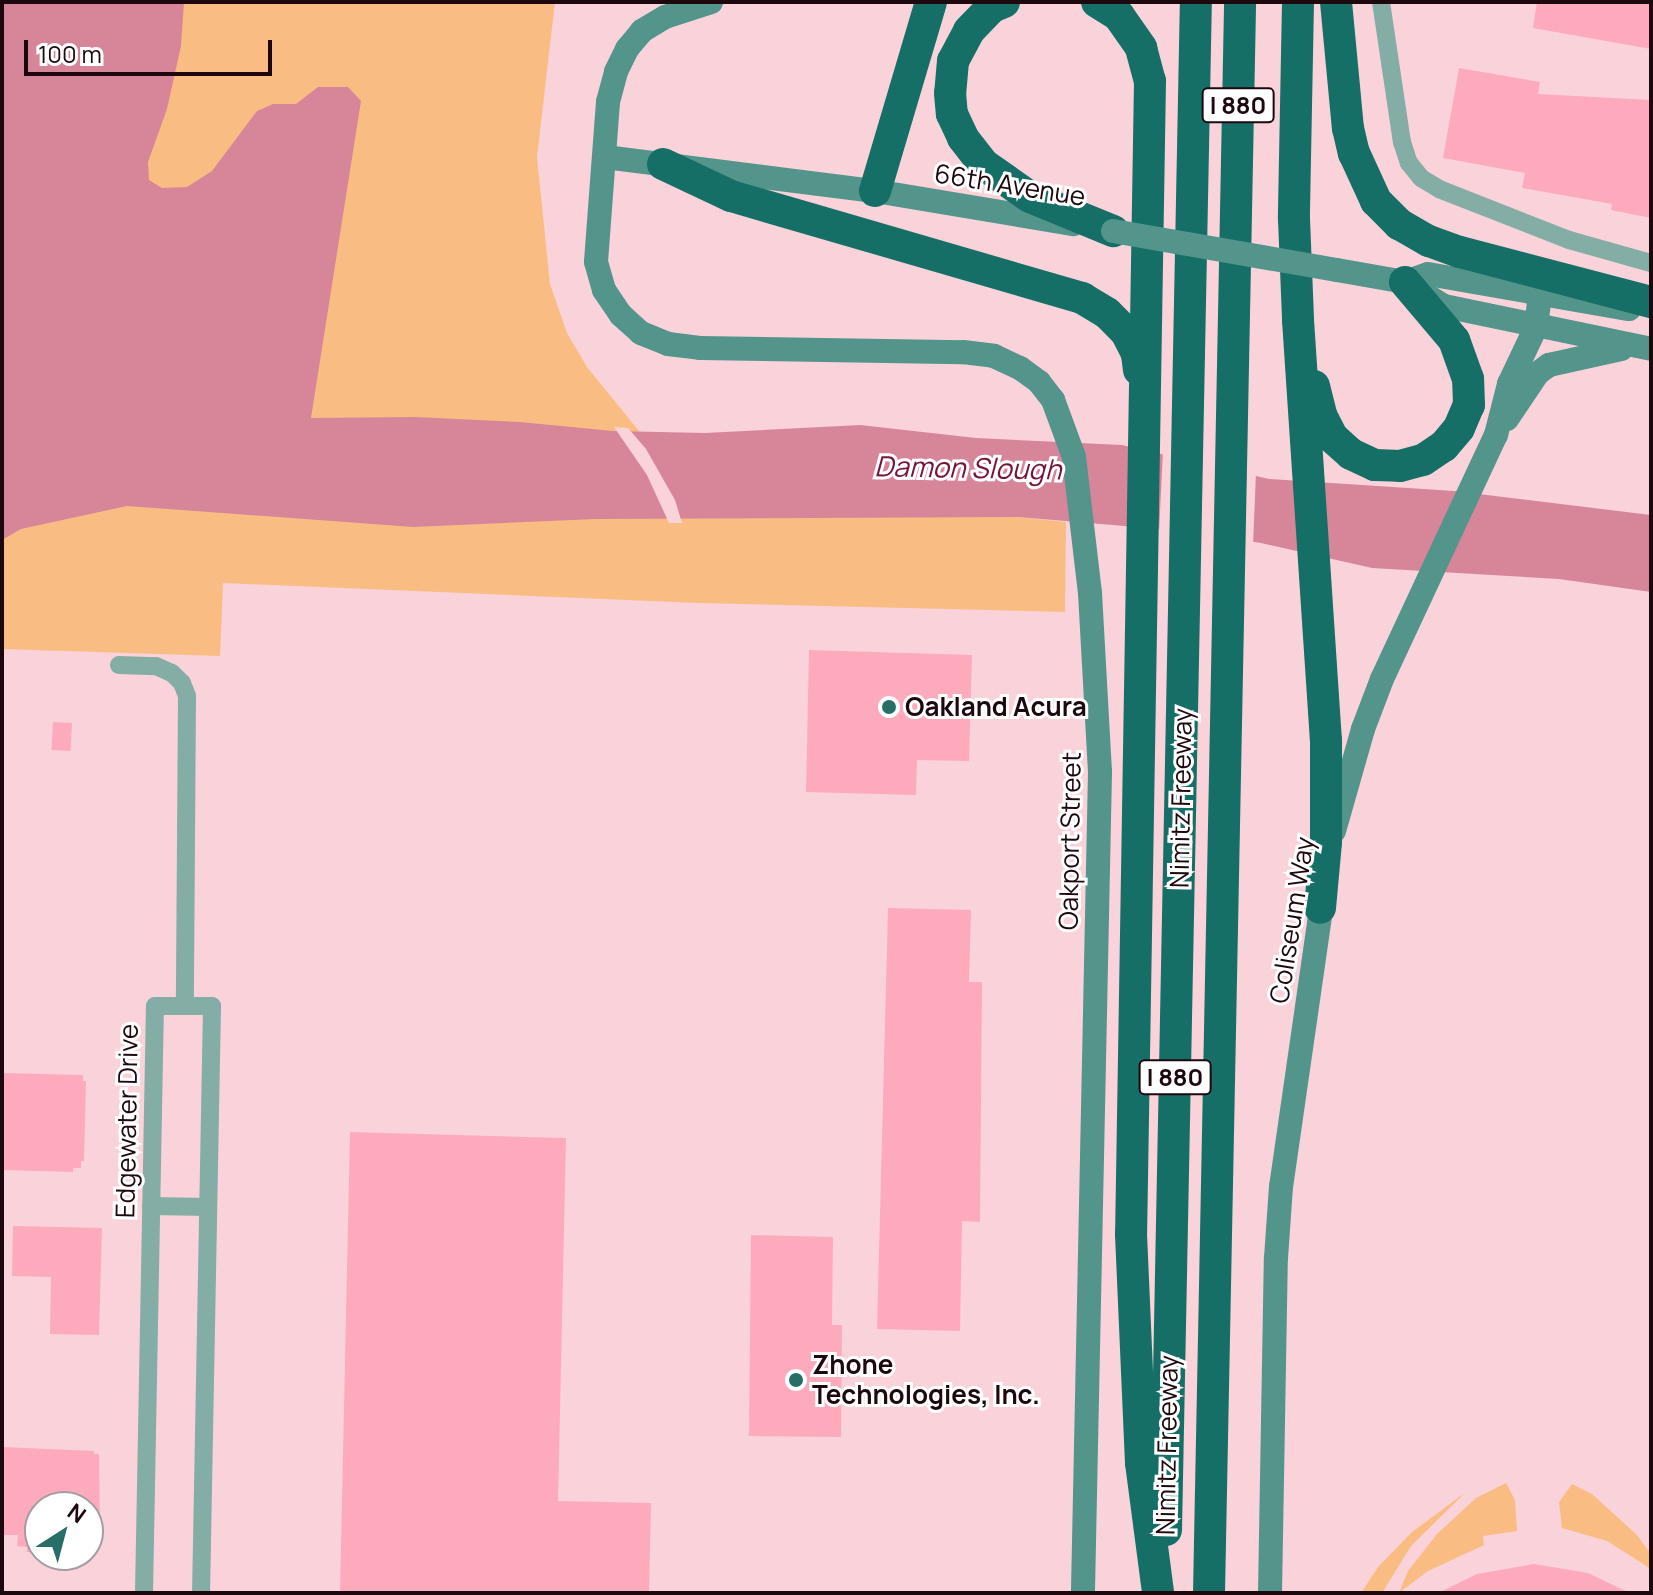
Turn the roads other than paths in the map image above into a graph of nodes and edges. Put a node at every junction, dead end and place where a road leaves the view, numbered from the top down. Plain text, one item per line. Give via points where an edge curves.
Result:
1 (711, 2) edge
2 (931, 2) edge
3 (1004, 2) edge
4 (1097, 2) edge
5 (1196, 2) edge
6 (1240, 2) edge
7 (1298, 2) edge
8 (1336, 2) edge
9 (1381, 2) edge
10 (605, 157) junction
11 (663, 164) junction
12 (875, 191) junction
13 (1113, 231) junction
14 (1651, 263) edge
15 (1405, 282) junction
16 (1540, 295) junction
17 (1651, 302) edge
18 (1651, 312) edge
19 (1298, 320) junction
20 (1536, 327) junction
21 (1643, 348) edge
22 (1146, 421) junction
23 (1496, 435) junction
24 (119, 665) dead end
25 (1320, 908) junction
26 (185, 1006) junction
27 (151, 1206) junction
28 (208, 1207) junction
29 (144, 1593) edge
30 (201, 1593) edge
31 (1083, 1593) edge
32 (1158, 1593) edge
33 (1164, 1593) edge
34 (1209, 1593) edge
35 (1270, 1593) edge

1 - 10 street, Oakport Street via 665,17 642,31 627,49 608,102
2 - 12 highway
3 - 13 highway via 969,31 953,61 951,103 963,138 983,164 1030,197
4 - 22 highway via 1119,16 1141,48 1150,81
5 - 33 highway, Nimitz Freeway / I 880
6 - 34 highway, Nimitz Freeway / I 880
7 - 19 highway
8 - 17 highway via 1354,153 1376,201 1399,224 1460,252
9 - 14 street via 1402,142 1421,178 1569,240
10 - 11 street, 66th Avenue
10 - 31 street, Oakport Street via 596,262 604,290 641,333 668,344 700,348 994,356 1039,382 1064,424 1086,541 1100,772
11 - 12 street, 66th Avenue
11 - 22 highway via 731,196 1082,298 1126,332 1137,354
12 - 13 street, 66th Avenue
13 - 15 street, 66th Avenue, bridge
15 - 16 street, 66th Avenue via 1428,274
15 - 19 highway via 1454,340 1468,379 1469,405 1459,428 1423,460 1375,465 1332,437 1321,415
15 - 20 street, 66th Avenue via 1444,306
16 - 18 street, 66th Avenue
16 - 20 street, Coliseum Way
19 - 25 highway via 1327,779
20 - 21 street, 66th Avenue
20 - 23 street, Coliseum Way via 1509,384
21 - 23 street via 1549,365
22 - 32 highway via 1131,1234 1141,1463
23 - 25 street, Coliseum Way via 1363,729 1335,827
24 - 26 street via 164,669 182,683 187,696
25 - 35 street, Coliseum Way via 1281,1187
26 - 27 street, Edgewater Drive via 155,1006
26 - 28 street, Edgewater Drive via 212,1006
27 - 28 street
27 - 29 street, Edgewater Drive
28 - 30 street, Edgewater Drive

